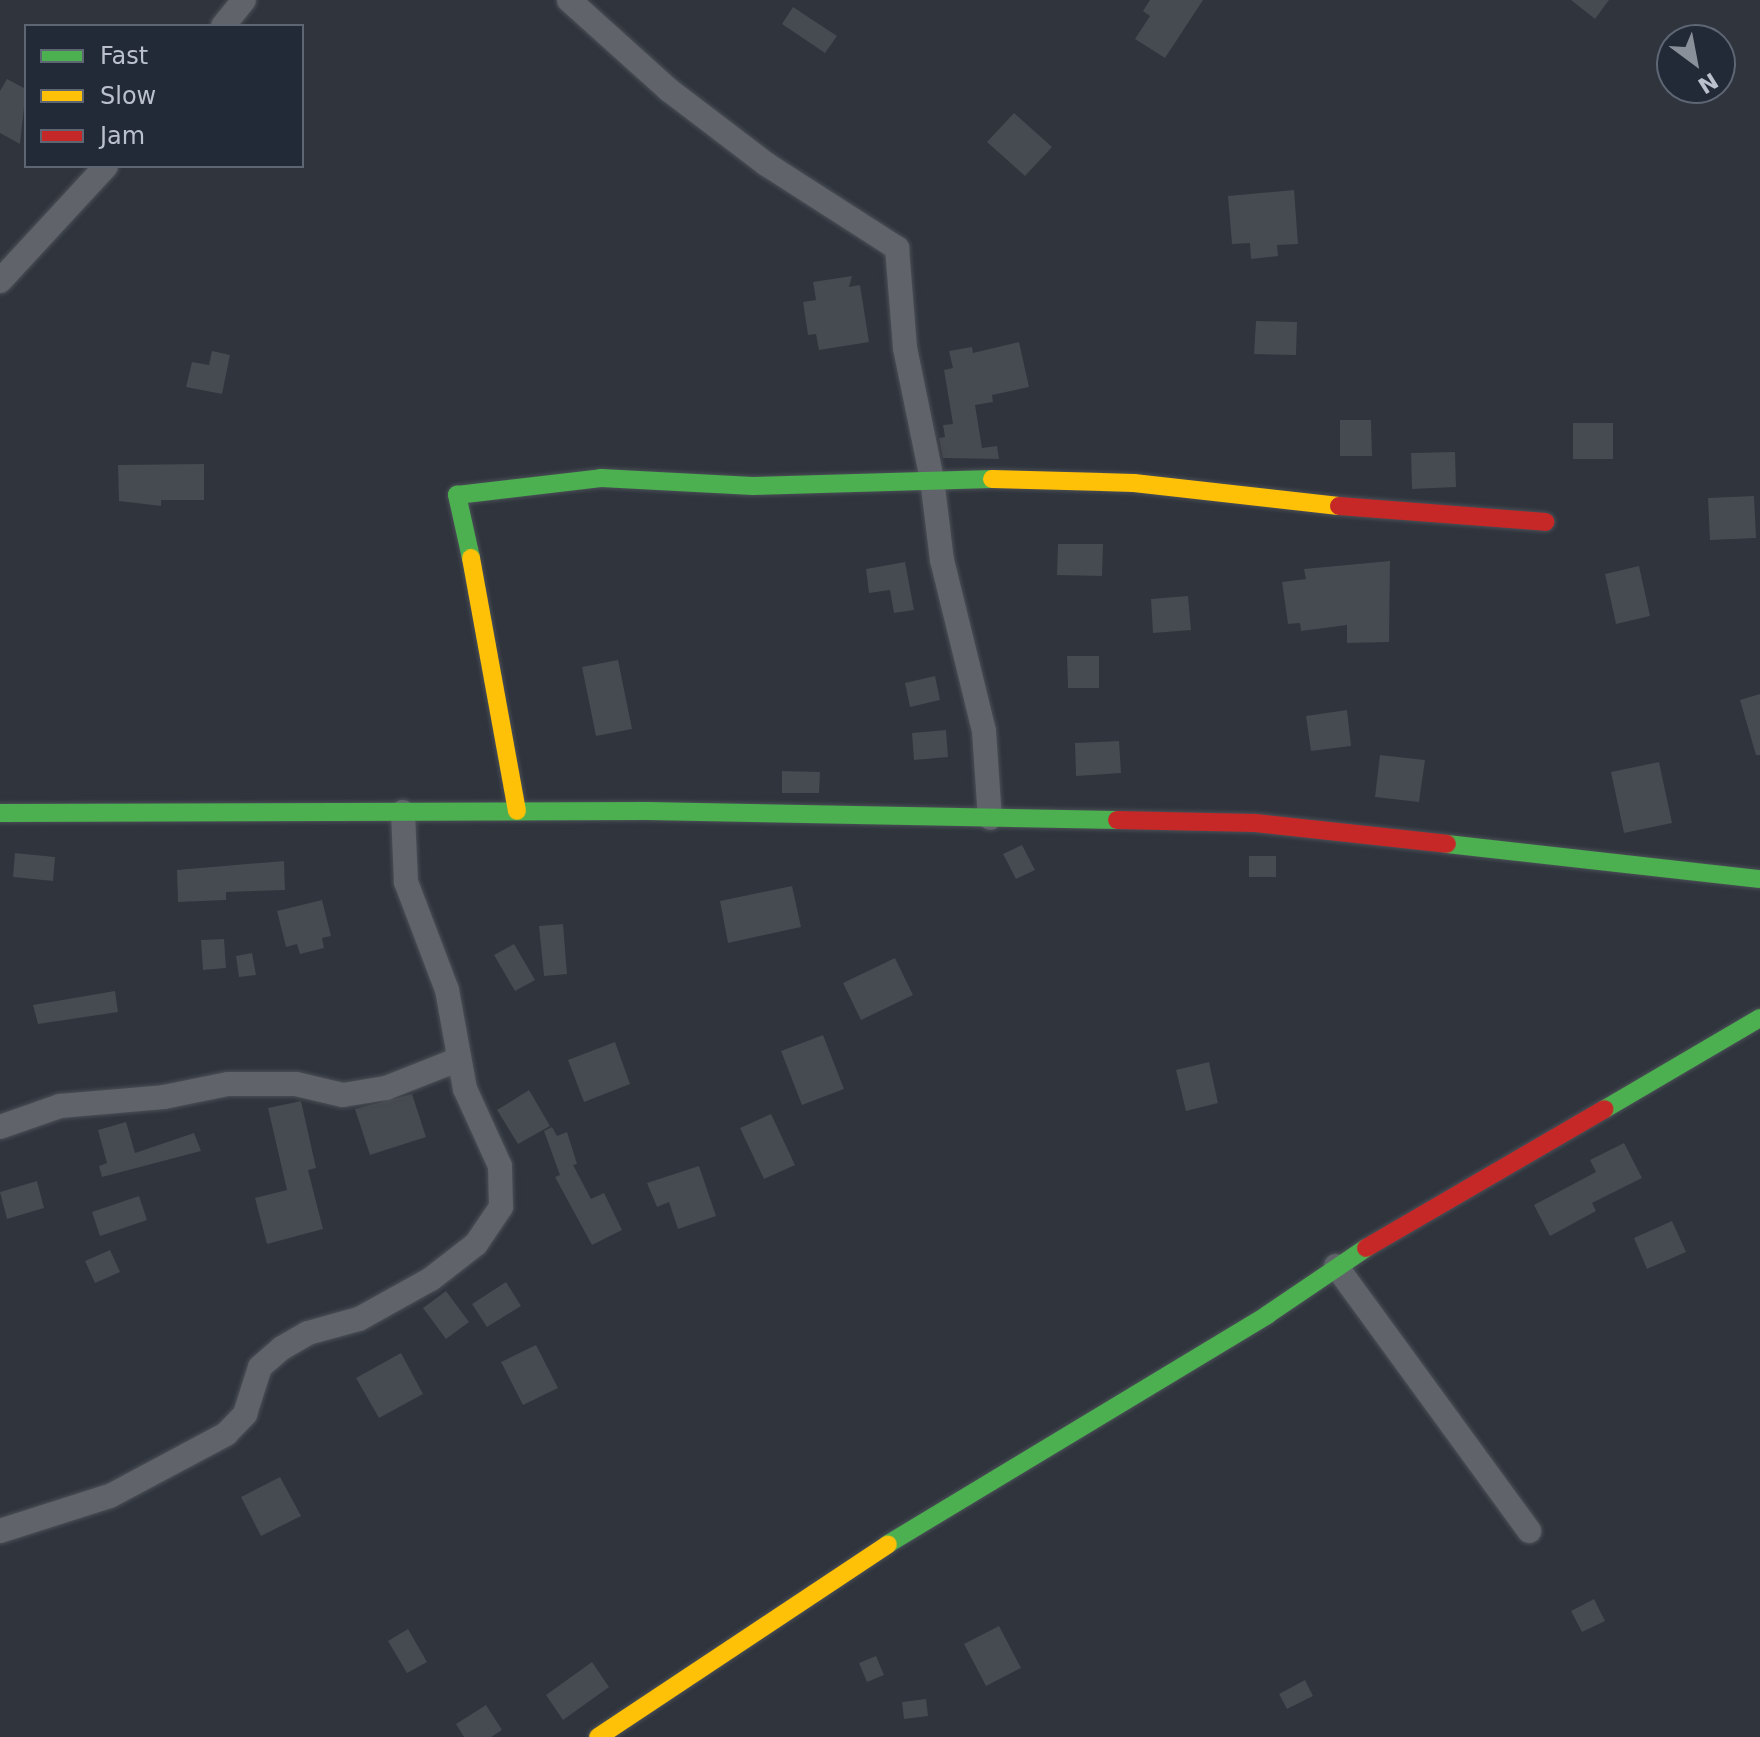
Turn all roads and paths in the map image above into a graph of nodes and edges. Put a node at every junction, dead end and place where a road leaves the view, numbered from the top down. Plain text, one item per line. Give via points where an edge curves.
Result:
1 (244, 0) edge
2 (569, 0) edge
3 (225, 24) edge
4 (104, 168) edge
5 (0, 281) edge
6 (932, 479) junction
7 (1545, 522) dead end
8 (517, 811) junction
9 (403, 812) junction
10 (0, 813) edge
11 (990, 818) junction
12 (1760, 879) edge
13 (1760, 1018) edge
14 (457, 1060) junction
15 (0, 1127) edge
16 (1336, 1266) junction
17 (0, 1531) edge
18 (1529, 1531) dead end
19 (598, 1737) edge

1 - 3 street
2 - 6 street via 669,90 766,164 897,248 905,348
4 - 5 street
6 - 7 street via 1134,483 1243,499
6 - 8 street via 753,486 601,478 457,495 489,638
6 - 11 street via 942,560 984,731
8 - 9 street
8 - 11 street
9 - 10 street
9 - 14 street via 406,882 447,990
11 - 12 street via 1255,823
13 - 16 street via 1526,1160
14 - 15 street via 386,1088 343,1095 296,1084 228,1084 164,1097 60,1106
14 - 17 street via 500,1166 501,1207 476,1244 431,1279 359,1319 308,1333 282,1348 260,1367 245,1414 226,1434 110,1496
16 - 18 street
16 - 19 street via 1267,1315 934,1513

